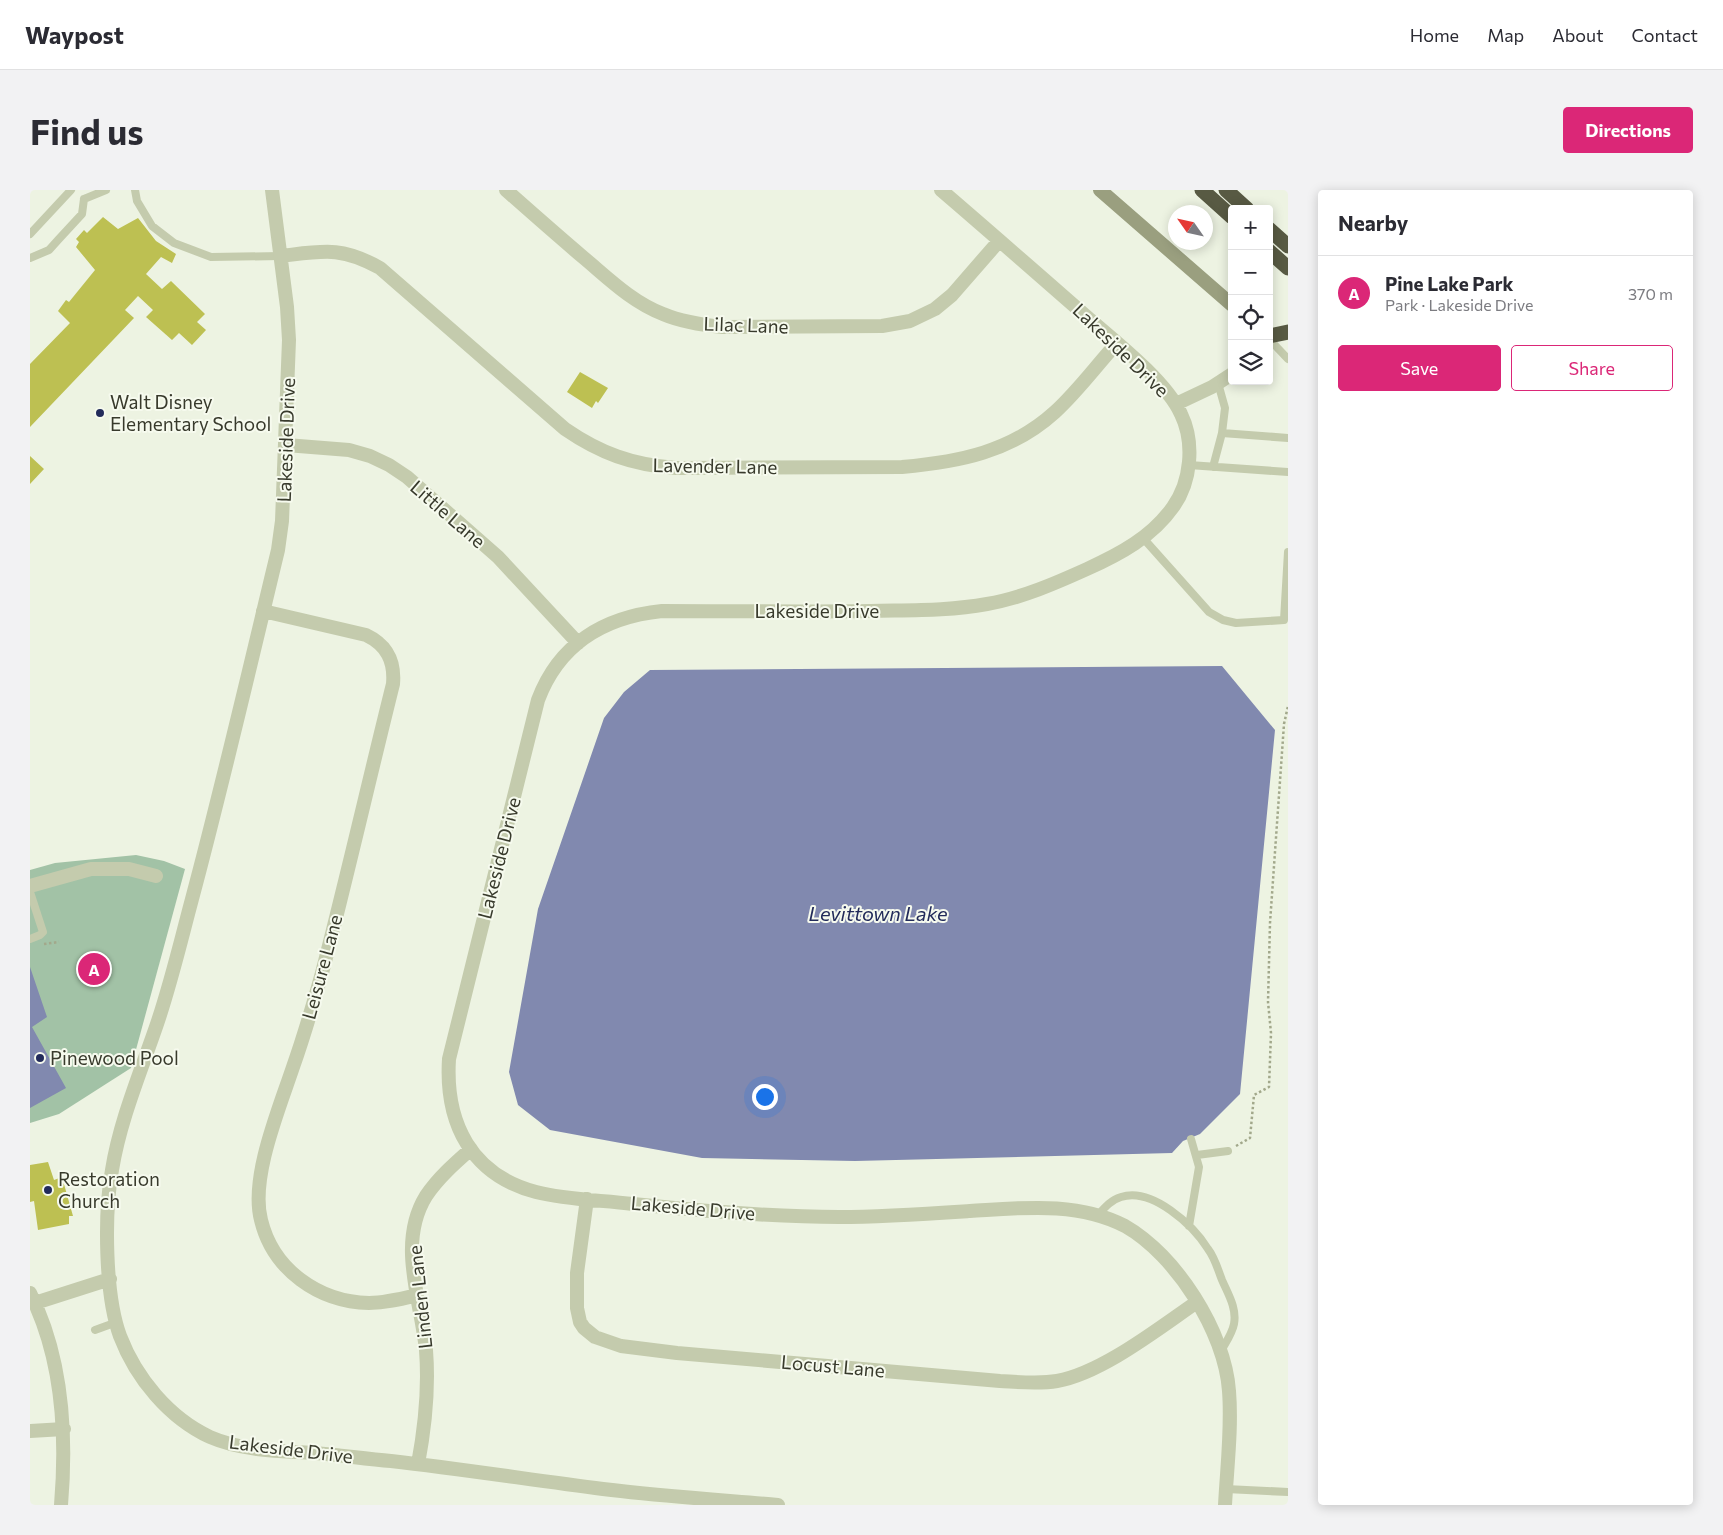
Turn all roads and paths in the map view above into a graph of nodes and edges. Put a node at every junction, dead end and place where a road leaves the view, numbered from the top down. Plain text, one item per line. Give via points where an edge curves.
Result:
1 (72, 190) edge
2 (106, 190) edge
3 (134, 190) edge
4 (272, 190) edge
5 (506, 190) edge
6 (941, 190) edge
7 (1100, 190) edge
8 (1202, 190) edge
9 (1226, 190) edge
10 (84, 199) junction
11 (1243, 205) edge
12 (1228, 213) edge
13 (1273, 233) edge
14 (30, 234) edge
15 (999, 240) junction
16 (1288, 246) edge
17 (1273, 255) edge
18 (281, 256) junction
19 (30, 258) edge
20 (1288, 268) edge
21 (1228, 302) edge
22 (1288, 332) edge
23 (1273, 337) edge
24 (1271, 340) edge
25 (1117, 343) junction
26 (1288, 359) edge
27 (1228, 377) edge
28 (1218, 383) junction
29 (1176, 404) junction
30 (1222, 433) junction
31 (1288, 438) edge
32 (286, 445) junction
33 (1189, 465) junction
34 (1213, 467) junction
35 (1288, 472) edge
36 (1143, 538) junction
37 (1288, 552) edge
38 (263, 611) junction
39 (578, 643) junction
40 (1288, 706) edge
41 (156, 876) dead end
42 (30, 886) edge
43 (30, 892) edge
44 (30, 939) edge
45 (1191, 1139) dead end
46 (471, 1149) junction
47 (1228, 1151) joint
48 (1196, 1155) junction
49 (587, 1199) junction
50 (1098, 1215) junction
51 (1189, 1226) junction
52 (110, 1279) junction
53 (417, 1295) junction
54 (33, 1298) edge
55 (1197, 1302) junction
56 (117, 1322) junction
57 (95, 1330) dead end
58 (1221, 1351) junction
59 (64, 1429) junction
60 (30, 1431) edge
61 (418, 1464) junction
62 (1226, 1488) junction
63 (1288, 1492) edge
64 (61, 1505) edge
65 (778, 1505) edge
66 (1225, 1505) edge

1 - 10 lane
1 - 14 lane
2 - 10 lane
3 - 18 lane via 152,226 174,243 211,257
4 - 18 street, Lakeside Drive
5 - 15 street, Lilac Lane via 623,292 679,320 723,327 882,326 910,320 936,308 952,295
6 - 15 street, Lakeside Drive
7 - 21 main road
8 - 12 highway
9 - 11 highway
10 - 19 lane via 82,214 49,250
13 - 16 highway
15 - 25 street, Lakeside Drive
17 - 20 highway
18 - 25 street, Lavender Lane via 319,251 363,258 380,268 565,429 608,454 656,466 902,467 939,464 979,455 1020,437 1041,423 1071,396
18 - 32 street, Lakeside Drive via 289,340
22 - 23 highway
24 - 26 lane
25 - 29 street, Lakeside Drive
27 - 28 street
28 - 29 street
28 - 30 lane via 1225,408
29 - 33 street, Lakeside Drive via 1186,424
30 - 31 lane
30 - 34 lane
32 - 38 street, Lakeside Drive via 278,550
32 - 39 street, Little Lane via 349,450 370,456 407,477 498,557
33 - 34 lane
33 - 36 street, Lakeside Drive via 1176,503 1164,520
34 - 35 lane
36 - 37 lane via 1209,612 1236,623 1284,620
36 - 39 street, Lakeside Drive via 1066,578 989,604 933,610 662,611 626,617
38 - 52 street, Lakeside Drive via 168,989 113,1164 107,1241
38 - 53 street, Leisure Lane via 366,635 383,646 393,664 394,674 322,973 261,1171 258,1187 260,1220 272,1250 282,1263 306,1285 320,1292 369,1303
39 - 46 street, Lakeside Drive via 550,674 538,700 449,1059 452,1110 457,1126
40 - 47 path via 1284,724 1270,924 1268,1086 1254,1096 1250,1138
41 - 42 street via 129,869 91,869
43 - 44 lane via 43,932
45 - 48 lane
46 - 49 street, Lakeside Drive via 490,1169 511,1183 550,1195
46 - 53 street, Linden Lane via 438,1180 421,1206 412,1256
47 - 48 lane
48 - 51 lane via 1199,1167
49 - 50 street, Lakeside Drive via 789,1216 842,1217 1030,1208
49 - 55 street, Locust Lane via 577,1273 578,1315 584,1328 596,1337 621,1346 1000,1381 1049,1382 1097,1367
50 - 51 lane via 1109,1203 1136,1195 1150,1198
50 - 55 street, Lakeside Drive via 1123,1226 1156,1248
51 - 58 lane via 1209,1249 1234,1307 1234,1323
52 - 54 street
52 - 56 street, Lakeside Drive
53 - 61 street, Linden Lane via 427,1378
54 - 59 street via 53,1356
55 - 58 street, Lakeside Drive
56 - 57 lane
56 - 61 street, Lakeside Drive via 128,1355 140,1375 176,1415 213,1438 275,1450
58 - 62 street, Lakeside Drive via 1230,1411
59 - 60 street
59 - 64 street
61 - 65 street, Lakeside Drive via 607,1489
62 - 63 lane
62 - 66 street, Lakeside Drive

